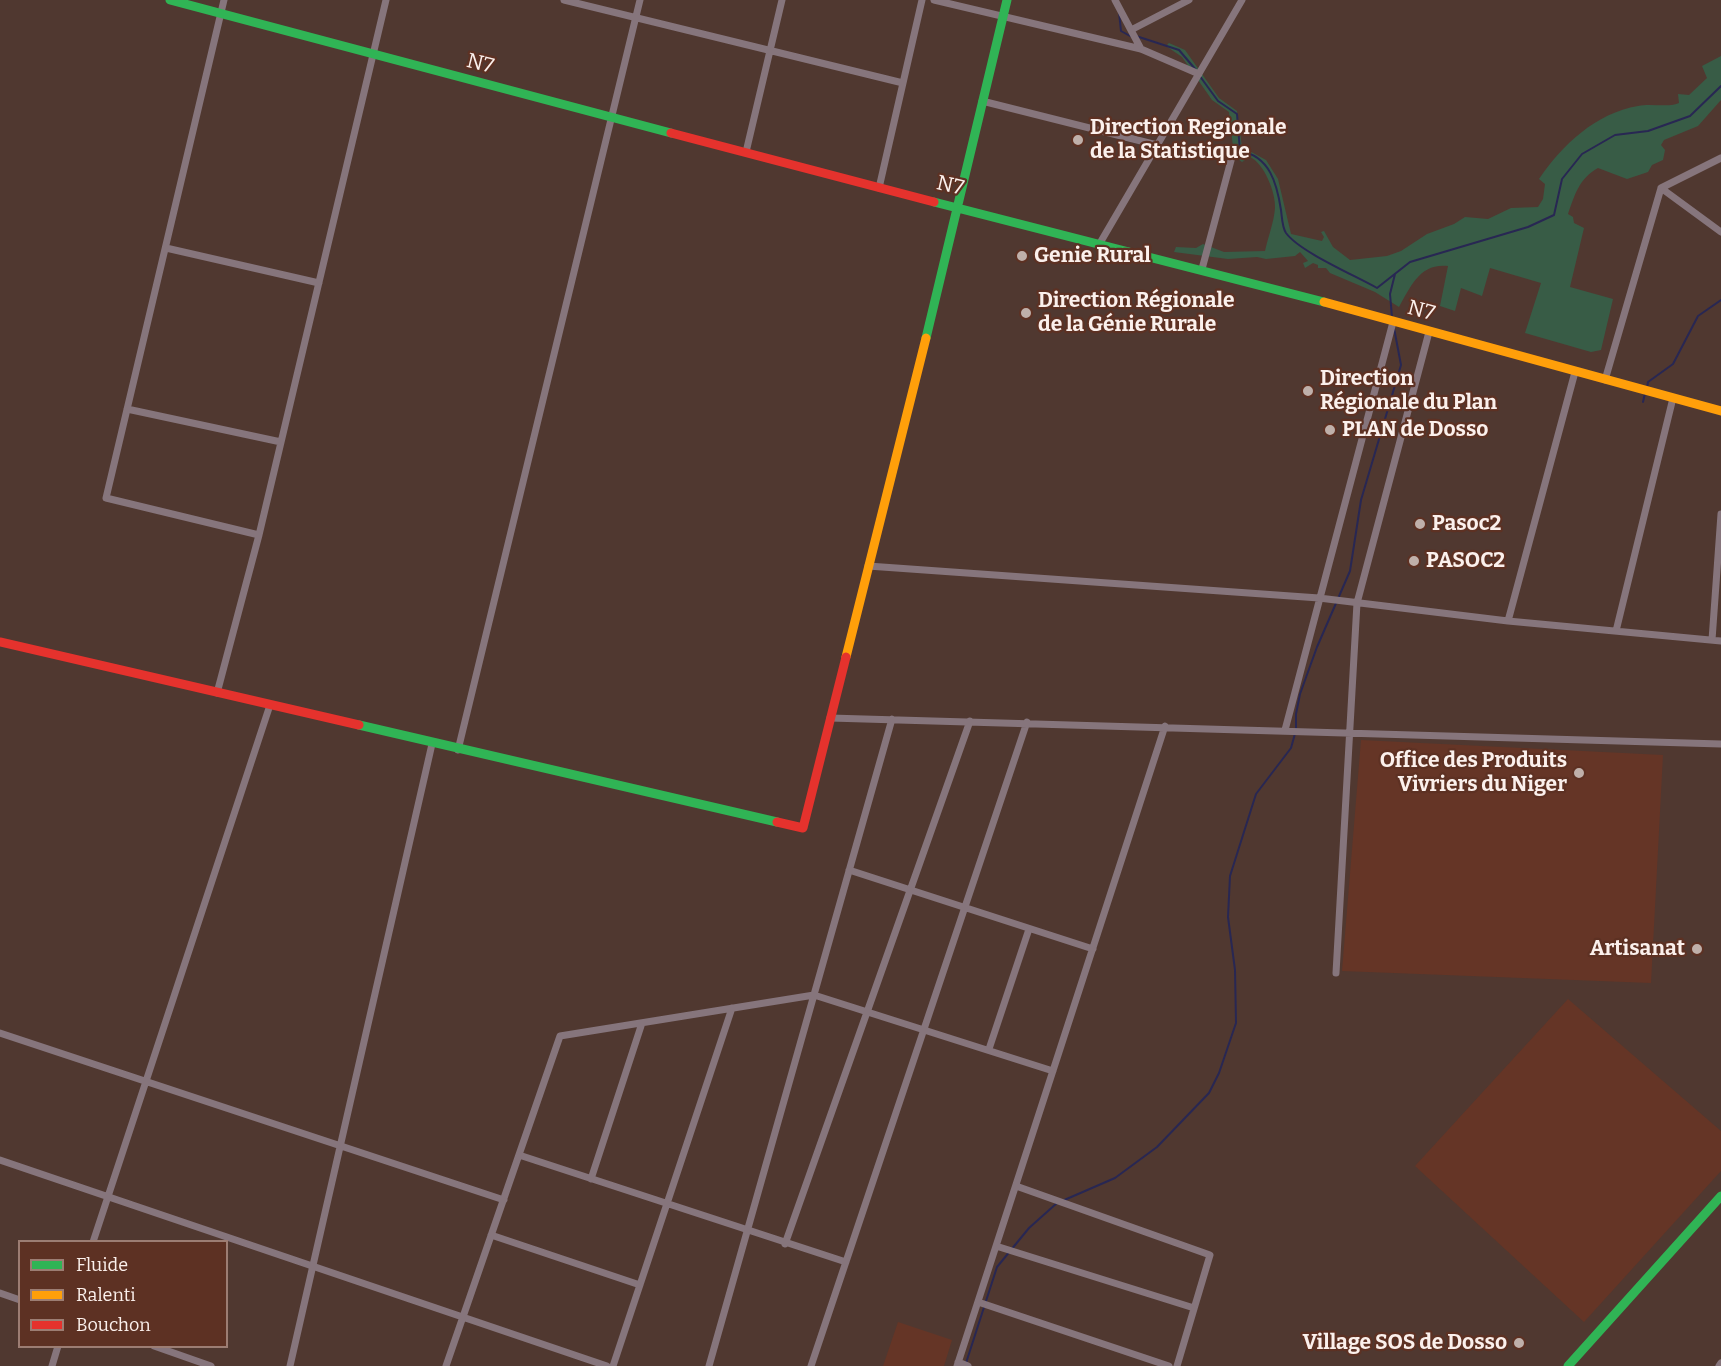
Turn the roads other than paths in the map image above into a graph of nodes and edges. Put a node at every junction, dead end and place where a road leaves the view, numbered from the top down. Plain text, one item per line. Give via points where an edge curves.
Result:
1 (170, 0) edge
2 (224, 0) edge
3 (386, 0) edge
4 (564, 0) edge
5 (640, 0) edge
6 (782, 0) edge
7 (922, 0) edge
8 (934, 0) edge
9 (1007, 0) edge
10 (1114, 0) edge
11 (1189, 0) edge
12 (1242, 0) edge
13 (221, 14) junction
14 (1003, 16) junction
15 (636, 18) junction
16 (1131, 30) junction
17 (1141, 49) junction
18 (770, 50) junction
19 (373, 55) junction
20 (1199, 74) junction
21 (903, 83) junction
22 (982, 101) junction
23 (612, 116) junction
24 (1156, 145) junction
25 (746, 152) junction
26 (1233, 153) dead end
27 (1721, 158) edge
28 (879, 188) junction
29 (1660, 188) junction
30 (959, 206) junction
31 (1721, 232) edge
32 (1100, 243) junction
33 (166, 248) junction
34 (1202, 269) junction
35 (319, 283) junction
36 (1393, 322) junction
37 (1430, 332) junction
38 (1575, 372) junction
39 (1605, 380) junction
40 (1673, 398) junction
41 (127, 409) junction
42 (1721, 411) edge
43 (281, 442) junction
44 (1721, 514) edge
45 (259, 535) junction
46 (868, 566) junction
47 (1319, 598) junction
48 (1357, 603) junction
49 (1508, 621) junction
50 (1616, 631) junction
51 (1713, 640) junction
52 (1721, 641) edge
53 (0, 642) edge
54 (217, 693) junction
55 (270, 705) junction
56 (830, 718) junction
57 (891, 719) junction
58 (970, 721) junction
59 (1027, 722) junction
60 (1165, 726) junction
61 (1285, 730) junction
62 (1348, 732) junction
63 (432, 744) junction
64 (1721, 744) edge
65 (458, 750) junction
66 (849, 870) junction
67 (911, 890) junction
68 (965, 908) junction
69 (1029, 929) junction
70 (1093, 950) junction
71 (1336, 973) dead end
72 (814, 995) junction
73 (732, 1008) junction
74 (868, 1012) junction
75 (642, 1023) junction
76 (924, 1029) junction
77 (0, 1033) edge
78 (989, 1049) junction
79 (1053, 1071) junction
80 (146, 1081) junction
81 (340, 1146) junction
82 (519, 1155) junction
83 (0, 1160) edge
84 (591, 1179) junction
85 (1016, 1186) junction
86 (108, 1196) junction
87 (1721, 1196) edge
88 (504, 1200) junction
89 (667, 1204) junction
90 (747, 1231) junction
91 (491, 1235) junction
92 (94, 1240) edge
93 (786, 1244) junction
94 (996, 1246) junction
95 (846, 1262) junction
96 (313, 1266) junction
97 (640, 1285) junction
98 (0, 1293) edge
99 (18, 1299) edge
100 (978, 1302) junction
101 (1194, 1308) junction
102 (463, 1317) junction
103 (58, 1348) edge
104 (157, 1348) edge
105 (957, 1364) edge
106 (51, 1366) edge
107 (211, 1366) edge
108 (290, 1366) edge
109 (446, 1366) edge
110 (607, 1366) edge
111 (613, 1366) edge
112 (709, 1366) edge
113 (812, 1366) edge
114 (968, 1366) edge
115 (1170, 1366) edge
116 (1177, 1366) edge
117 (1568, 1366) edge

1 - 13 main road, N7
2 - 13 street
3 - 19 street
4 - 15 street
5 - 15 street
6 - 18 street
7 - 21 street
8 - 14 street
9 - 14 main road
10 - 16 street
11 - 16 street
12 - 20 street
13 - 19 main road, N7
13 - 33 street
14 - 17 street
14 - 22 main road
15 - 18 street
15 - 23 street
16 - 17 street
17 - 20 street
18 - 21 street
18 - 25 street
19 - 23 main road, N7
19 - 35 street
20 - 24 street
21 - 28 street
22 - 24 street
22 - 30 main road
23 - 25 main road, N7
23 - 65 street
24 - 32 street
25 - 28 main road, N7
26 - 34 street
27 - 29 street
28 - 30 main road, N7
29 - 31 street
29 - 39 street
30 - 32 main road, N7
30 - 46 main road
32 - 34 main road, N7
33 - 35 street
33 - 41 street
34 - 36 main road, N7
35 - 43 street
36 - 37 main road, N7
36 - 47 street
37 - 38 main road, N7
37 - 48 street
38 - 39 main road, N7
38 - 49 street
39 - 40 main road, N7
40 - 42 main road, N7
40 - 50 street
41 - 43 street
41 - 45 street via 106,498
43 - 45 street
44 - 51 street
45 - 54 street
46 - 47 street
46 - 56 main road
47 - 48 street
47 - 61 street
48 - 49 street
48 - 62 street
49 - 50 street
50 - 51 street
51 - 52 street
53 - 54 main road
54 - 55 main road
55 - 63 main road
55 - 80 street
56 - 57 street
56 - 65 main road via 803,828
57 - 58 street
57 - 66 street
58 - 59 street
58 - 67 street
59 - 60 street
59 - 68 street
60 - 61 street
60 - 70 street
61 - 62 street
62 - 64 street
62 - 71 street
63 - 65 main road
63 - 81 street
66 - 67 street
66 - 72 street
67 - 68 street
67 - 74 street
68 - 69 street
68 - 76 street
69 - 70 street
69 - 78 street
70 - 79 street
72 - 73 street
72 - 74 street
72 - 90 street
73 - 75 street
73 - 89 street
74 - 76 street
74 - 93 street
75 - 82 street via 560,1036
75 - 84 street
76 - 78 street
76 - 95 street
77 - 80 street
78 - 79 street
79 - 85 street
80 - 81 street
80 - 86 street
81 - 88 street
81 - 96 street
82 - 84 street
82 - 88 street
83 - 86 street
84 - 89 street
85 - 94 street
85 - 101 street via 1210,1255
86 - 92 street
86 - 96 street
87 - 117 main road
88 - 91 street
89 - 90 street
89 - 97 street
90 - 93 street
90 - 112 street
91 - 97 street
91 - 102 street
93 - 95 street
94 - 100 street
94 - 101 street
95 - 113 street
96 - 102 street
96 - 108 street
97 - 111 street
98 - 99 street
100 - 105 street
100 - 115 street
101 - 116 street
102 - 109 street
102 - 110 street
103 - 106 street
104 - 107 street
105 - 114 street

